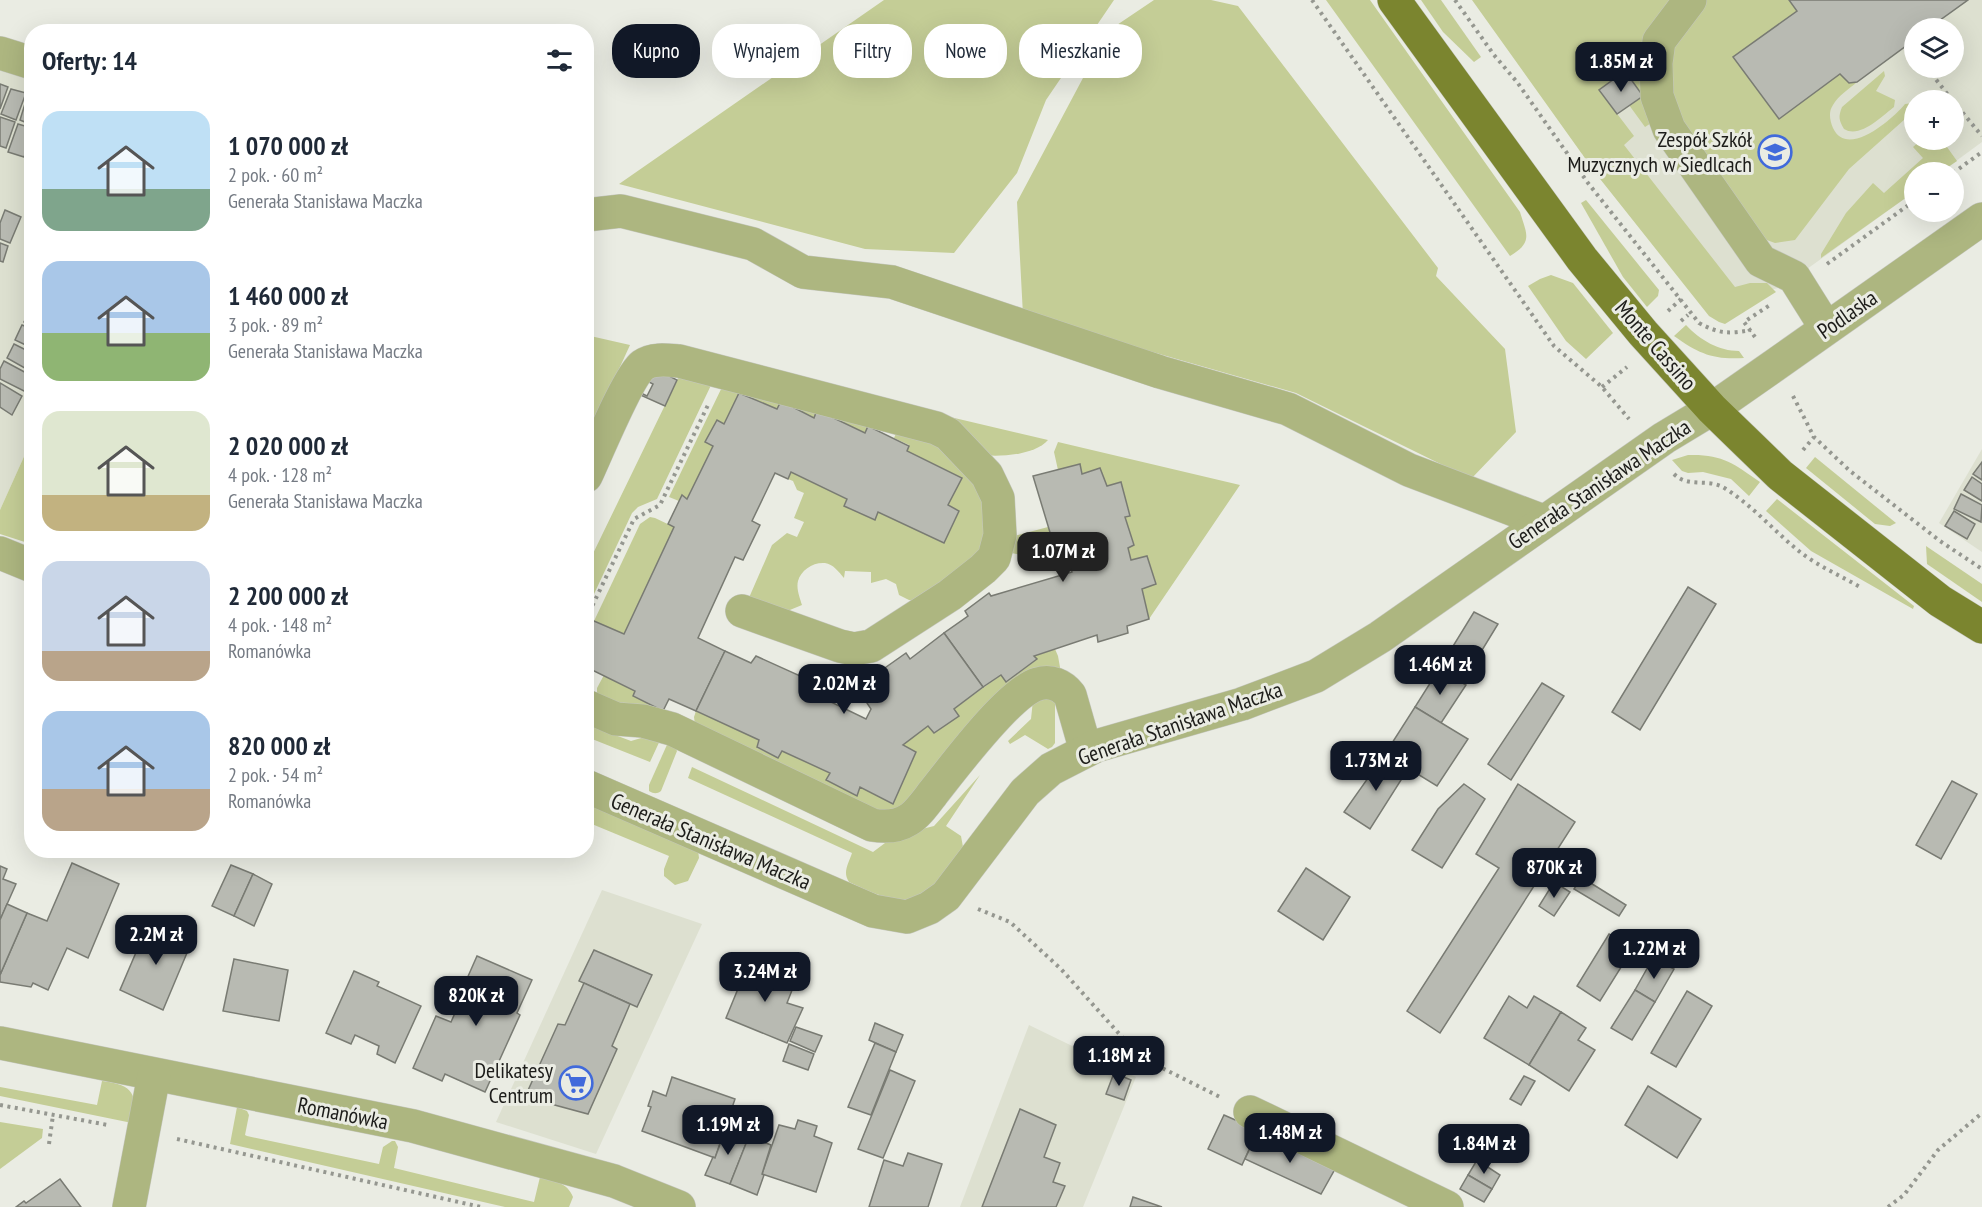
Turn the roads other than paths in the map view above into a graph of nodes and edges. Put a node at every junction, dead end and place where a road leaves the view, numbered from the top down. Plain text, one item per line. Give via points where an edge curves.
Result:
1 (1394, 0) edge
2 (1690, 0) edge
3 (0, 53) edge
4 (24, 60) edge
5 (594, 214) edge
6 (1982, 219) edge
7 (1826, 328) junction
8 (1712, 409) junction
9 (594, 459) edge
10 (1543, 521) junction
11 (0, 553) edge
12 (24, 563) edge
13 (742, 611) dead end
14 (1982, 627) edge
15 (594, 709) edge
16 (1086, 751) junction
17 (594, 789) edge
18 (0, 1043) edge
19 (154, 1075) junction
20 (1250, 1112) road end
21 (129, 1207) edge
22 (679, 1207) edge
23 (1447, 1207) edge

1 - 8 main road, Monte Cassino via 1582,259 1648,340
2 - 7 street via 1659,41 1657,96 1669,129 1761,261 1794,277
3 - 4 street
5 - 10 street via 621,211 753,244 802,272 892,282 1160,372 1288,409 1409,470
6 - 7 street, Podlaska
7 - 8 street, Podlaska
8 - 10 street, Generała Stanisława Maczka
8 - 14 main road, Monte Cassino via 1780,475 1940,601
9 - 13 street via 635,373 643,365 660,360 679,361 936,428 948,434 987,475 998,498 1000,535 994,558 950,595 872,646 840,646
10 - 16 street, Generała Stanisława Maczka via 1380,637 1316,676 1242,704
11 - 12 street
15 - 16 street via 616,718 672,729 884,828 908,820 992,720 1038,684 1054,683 1070,695
16 - 17 street, Generała Stanisława Maczka via 1051,769 1025,792 946,896 908,917 873,911
18 - 19 street, Romanówka
19 - 21 street
19 - 22 street, Romanówka via 413,1126 614,1181
20 - 23 street

